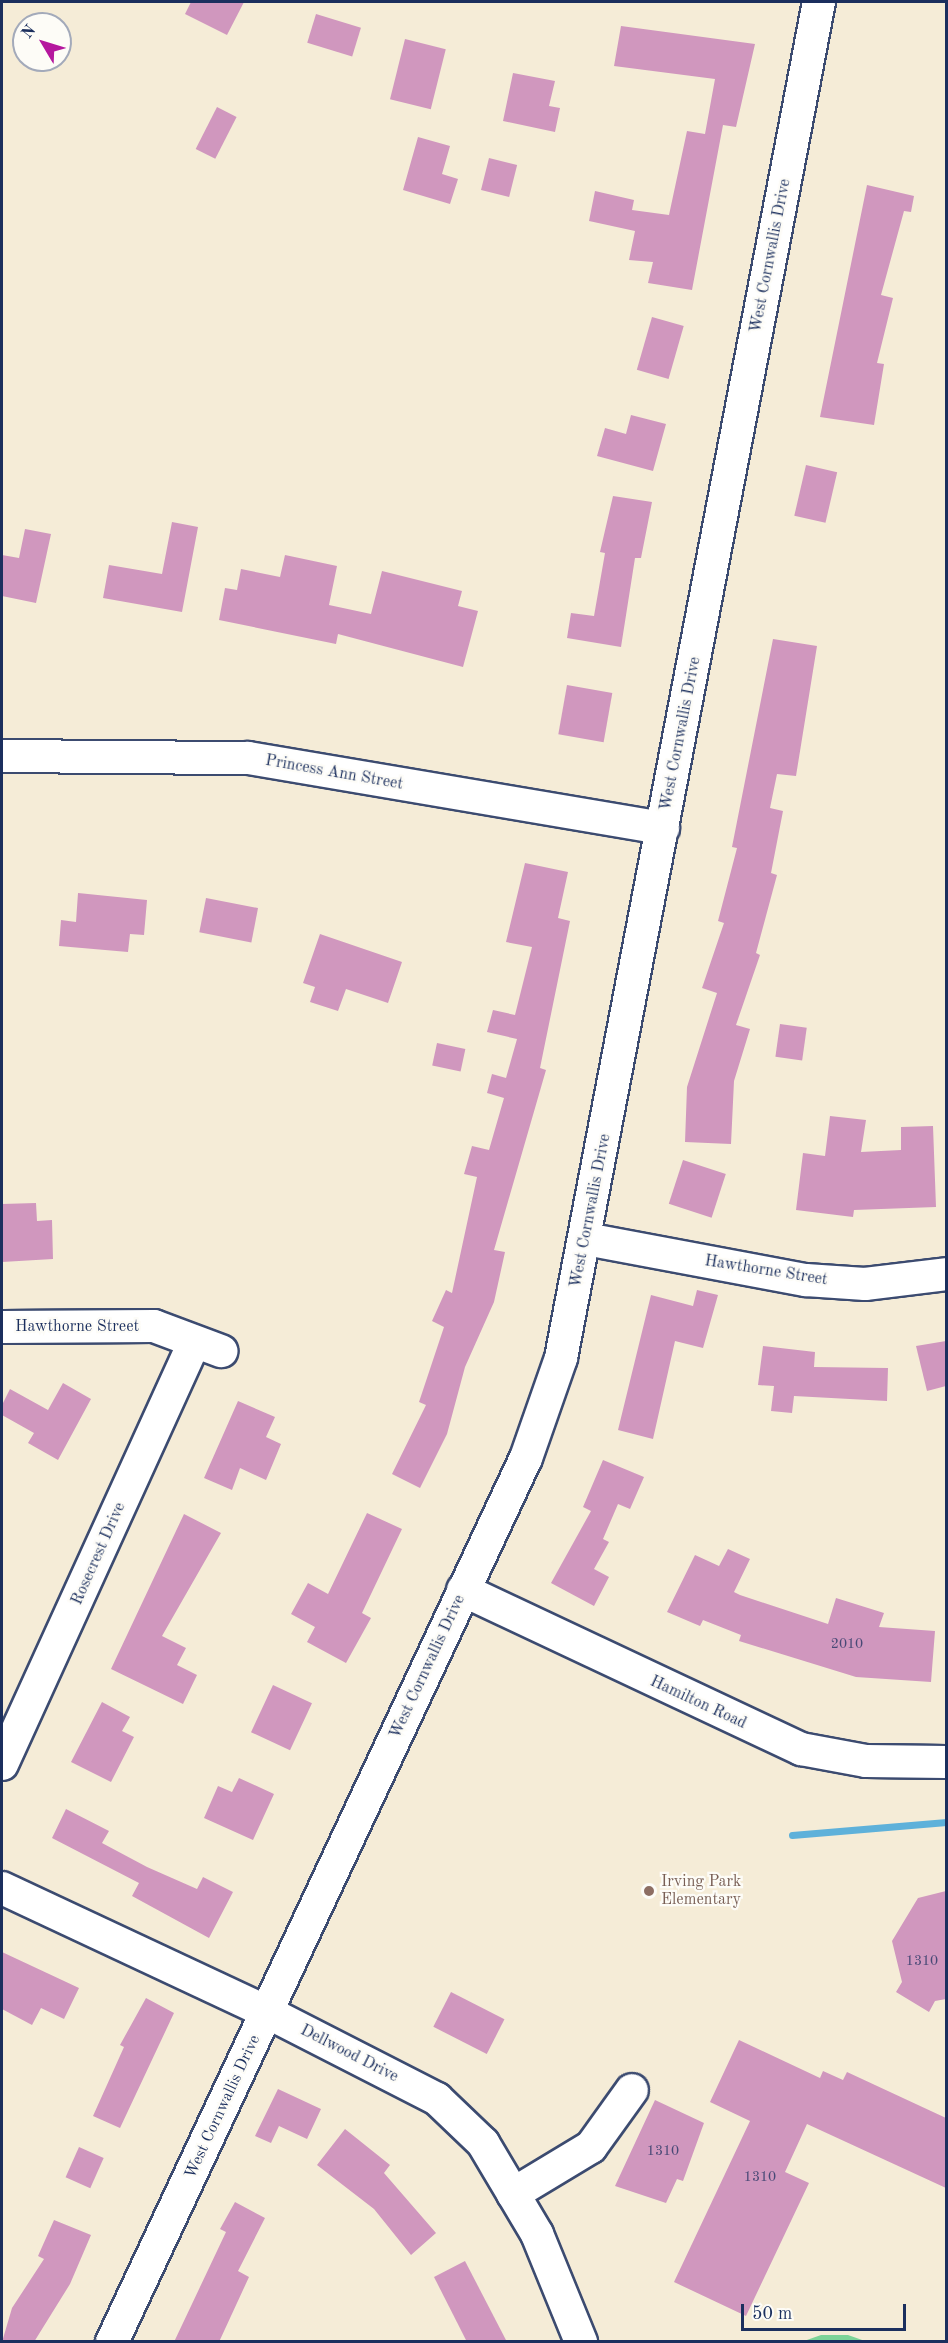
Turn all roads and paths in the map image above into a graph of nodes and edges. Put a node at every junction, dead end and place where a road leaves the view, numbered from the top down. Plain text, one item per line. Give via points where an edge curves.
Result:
1 (819, 2) edge
2 (2, 756) edge
3 (663, 828) junction
4 (586, 1239) junction
5 (946, 1274) edge
6 (2, 1327) edge
7 (207, 1347) joint
8 (464, 1590) junction
9 (946, 1762) edge
10 (2, 1764) edge
11 (2, 1888) edge
12 (267, 2012) junction
13 (632, 2090) dead end
14 (513, 2194) junction
15 (112, 2342) edge
16 (581, 2342) edge

1 - 3 street, West Cornwallis Drive
2 - 3 street, Princess Ann Street via 248,758
3 - 4 street, West Cornwallis Drive
4 - 5 street, Hawthorne Street via 806,1280 865,1284
4 - 8 street, West Cornwallis Drive via 573,1311 543,1413
6 - 7 street, Hawthorne Street via 154,1326
7 - 10 street, Rosecrest Drive
8 - 9 street, Hamilton Road via 801,1749 866,1761
8 - 12 street, West Cornwallis Drive
11 - 12 street, Dellwood Drive
12 - 14 street, Dellwood Drive via 437,2099 483,2143
12 - 15 street, West Cornwallis Drive
13 - 14 street via 591,2147
14 - 16 street, Dellwood Drive via 537,2234

